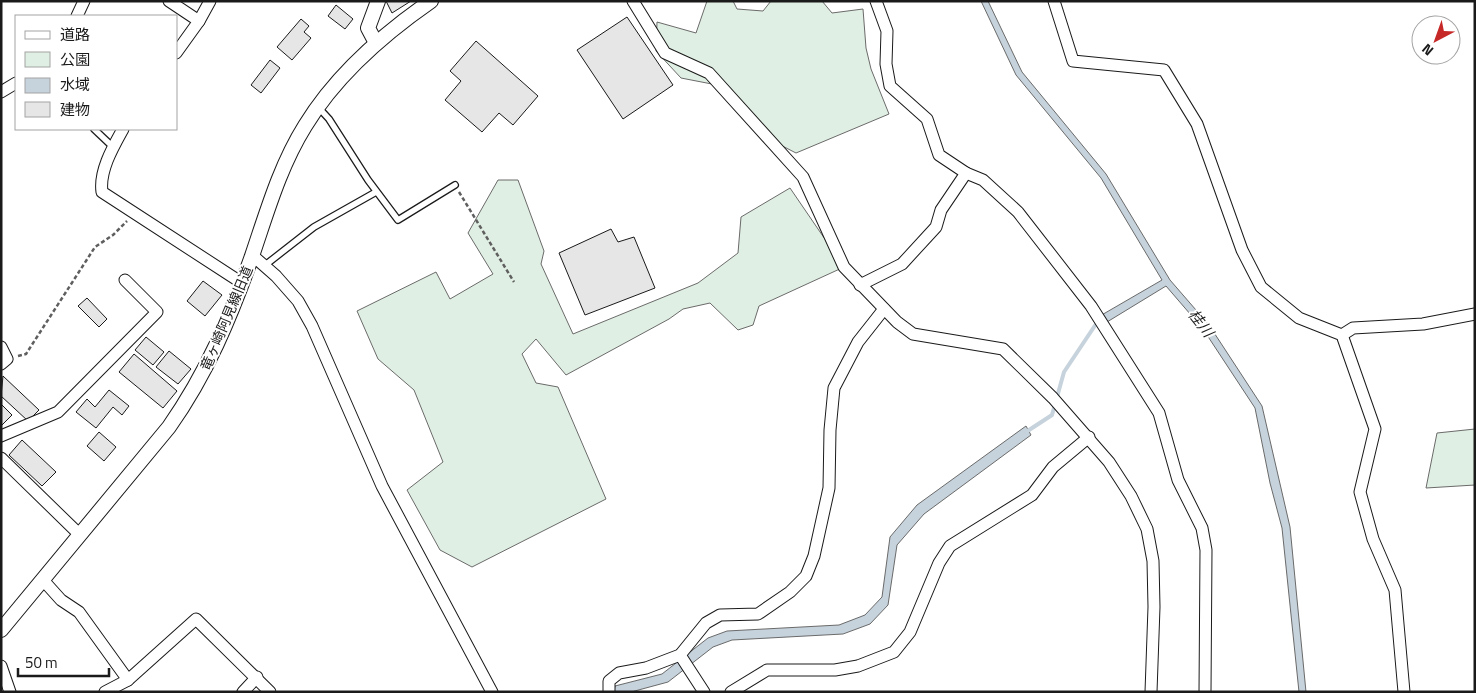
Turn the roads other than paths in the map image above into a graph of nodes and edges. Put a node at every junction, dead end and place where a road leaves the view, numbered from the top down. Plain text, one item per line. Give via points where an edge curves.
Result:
1 (84, 1) edge
2 (168, 1) edge
3 (210, 1) edge
4 (378, 1) edge
5 (431, 1) edge
6 (633, 1) edge
7 (876, 1) edge
8 (1054, 1) edge
9 (77, 15) edge
10 (199, 21) junction
11 (376, 43) junction
12 (178, 51) edge
13 (15, 84) edge
14 (1, 92) edge
15 (318, 107) junction
16 (95, 130) edge
17 (122, 130) edge
18 (113, 147) junction
19 (966, 173) junction
20 (454, 185) road end
21 (376, 192) junction
22 (252, 256) junction
23 (264, 266) junction
24 (125, 280) dead end
25 (242, 283) junction
26 (860, 285) junction
27 (884, 309) junction
28 (1475, 314) edge
29 (1342, 335) junction
30 (1, 347) edge
31 (4, 362) edge
32 (1, 436) edge
33 (1089, 437) junction
34 (1, 458) edge
35 (80, 536) junction
36 (43, 580) junction
37 (1, 630) edge
38 (680, 656) junction
39 (1, 666) edge
40 (257, 677) junction
41 (128, 680) junction
42 (10, 692) edge
43 (104, 692) edge
44 (243, 692) edge
45 (270, 692) edge
46 (492, 692) edge
47 (609, 692) edge
48 (704, 692) edge
49 (731, 692) edge
50 (1151, 692) edge
51 (1205, 692) edge
52 (1404, 692) edge

1 - 9 street
2 - 10 street
3 - 10 street
4 - 11 street via 368,28
5 - 11 street, 竜ヶ崎阿見線旧道
6 - 26 street via 665,52 709,73 803,176 844,267
7 - 19 street via 887,31 886,64 890,86 927,119 939,155
8 - 29 street via 1073,61 1164,70 1197,124 1242,250 1261,287 1299,318
10 - 12 street
11 - 15 street, 竜ヶ崎阿見線旧道
13 - 14 street
15 - 21 lane
15 - 22 street, 竜ヶ崎阿見線旧道 via 304,126 285,165
16 - 18 lane
17 - 18 street
18 - 25 street via 101,183 102,192
19 - 26 street via 941,210 936,227 902,264
19 - 51 street via 983,180 1018,212 1091,306 1159,413 1178,480 1202,528 1206,550
20 - 21 lane via 398,220
21 - 23 lane via 314,227
22 - 23 street
22 - 25 street, 竜ヶ崎阿見線旧道
23 - 46 street via 298,301 312,326 382,486
24 - 32 street via 156,312 58,412
25 - 35 street, 竜ヶ崎阿見線旧道 via 219,341 190,397
26 - 27 street
27 - 33 street via 914,334 1003,349
27 - 38 street via 858,342 834,388 829,488 814,556 806,576 790,592 758,614 720,615 706,623
28 - 29 street via 1423,324 1353,328
29 - 52 street via 1376,429 1360,492 1372,539 1394,590
30 - 31 street
33 - 49 street via 1053,467 1032,495 950,546 939,563 910,632 894,652 858,666 835,670 767,670
33 - 50 street via 1131,496 1147,529 1154,570
34 - 35 street
35 - 36 street, 竜ヶ崎阿見線旧道
36 - 37 street, 竜ヶ崎阿見線旧道
36 - 41 street via 61,600 80,612
38 - 47 street via 652,667 619,673 610,681
38 - 48 street
39 - 42 street
40 - 41 street via 196,619
40 - 44 street
40 - 45 street
41 - 43 street

